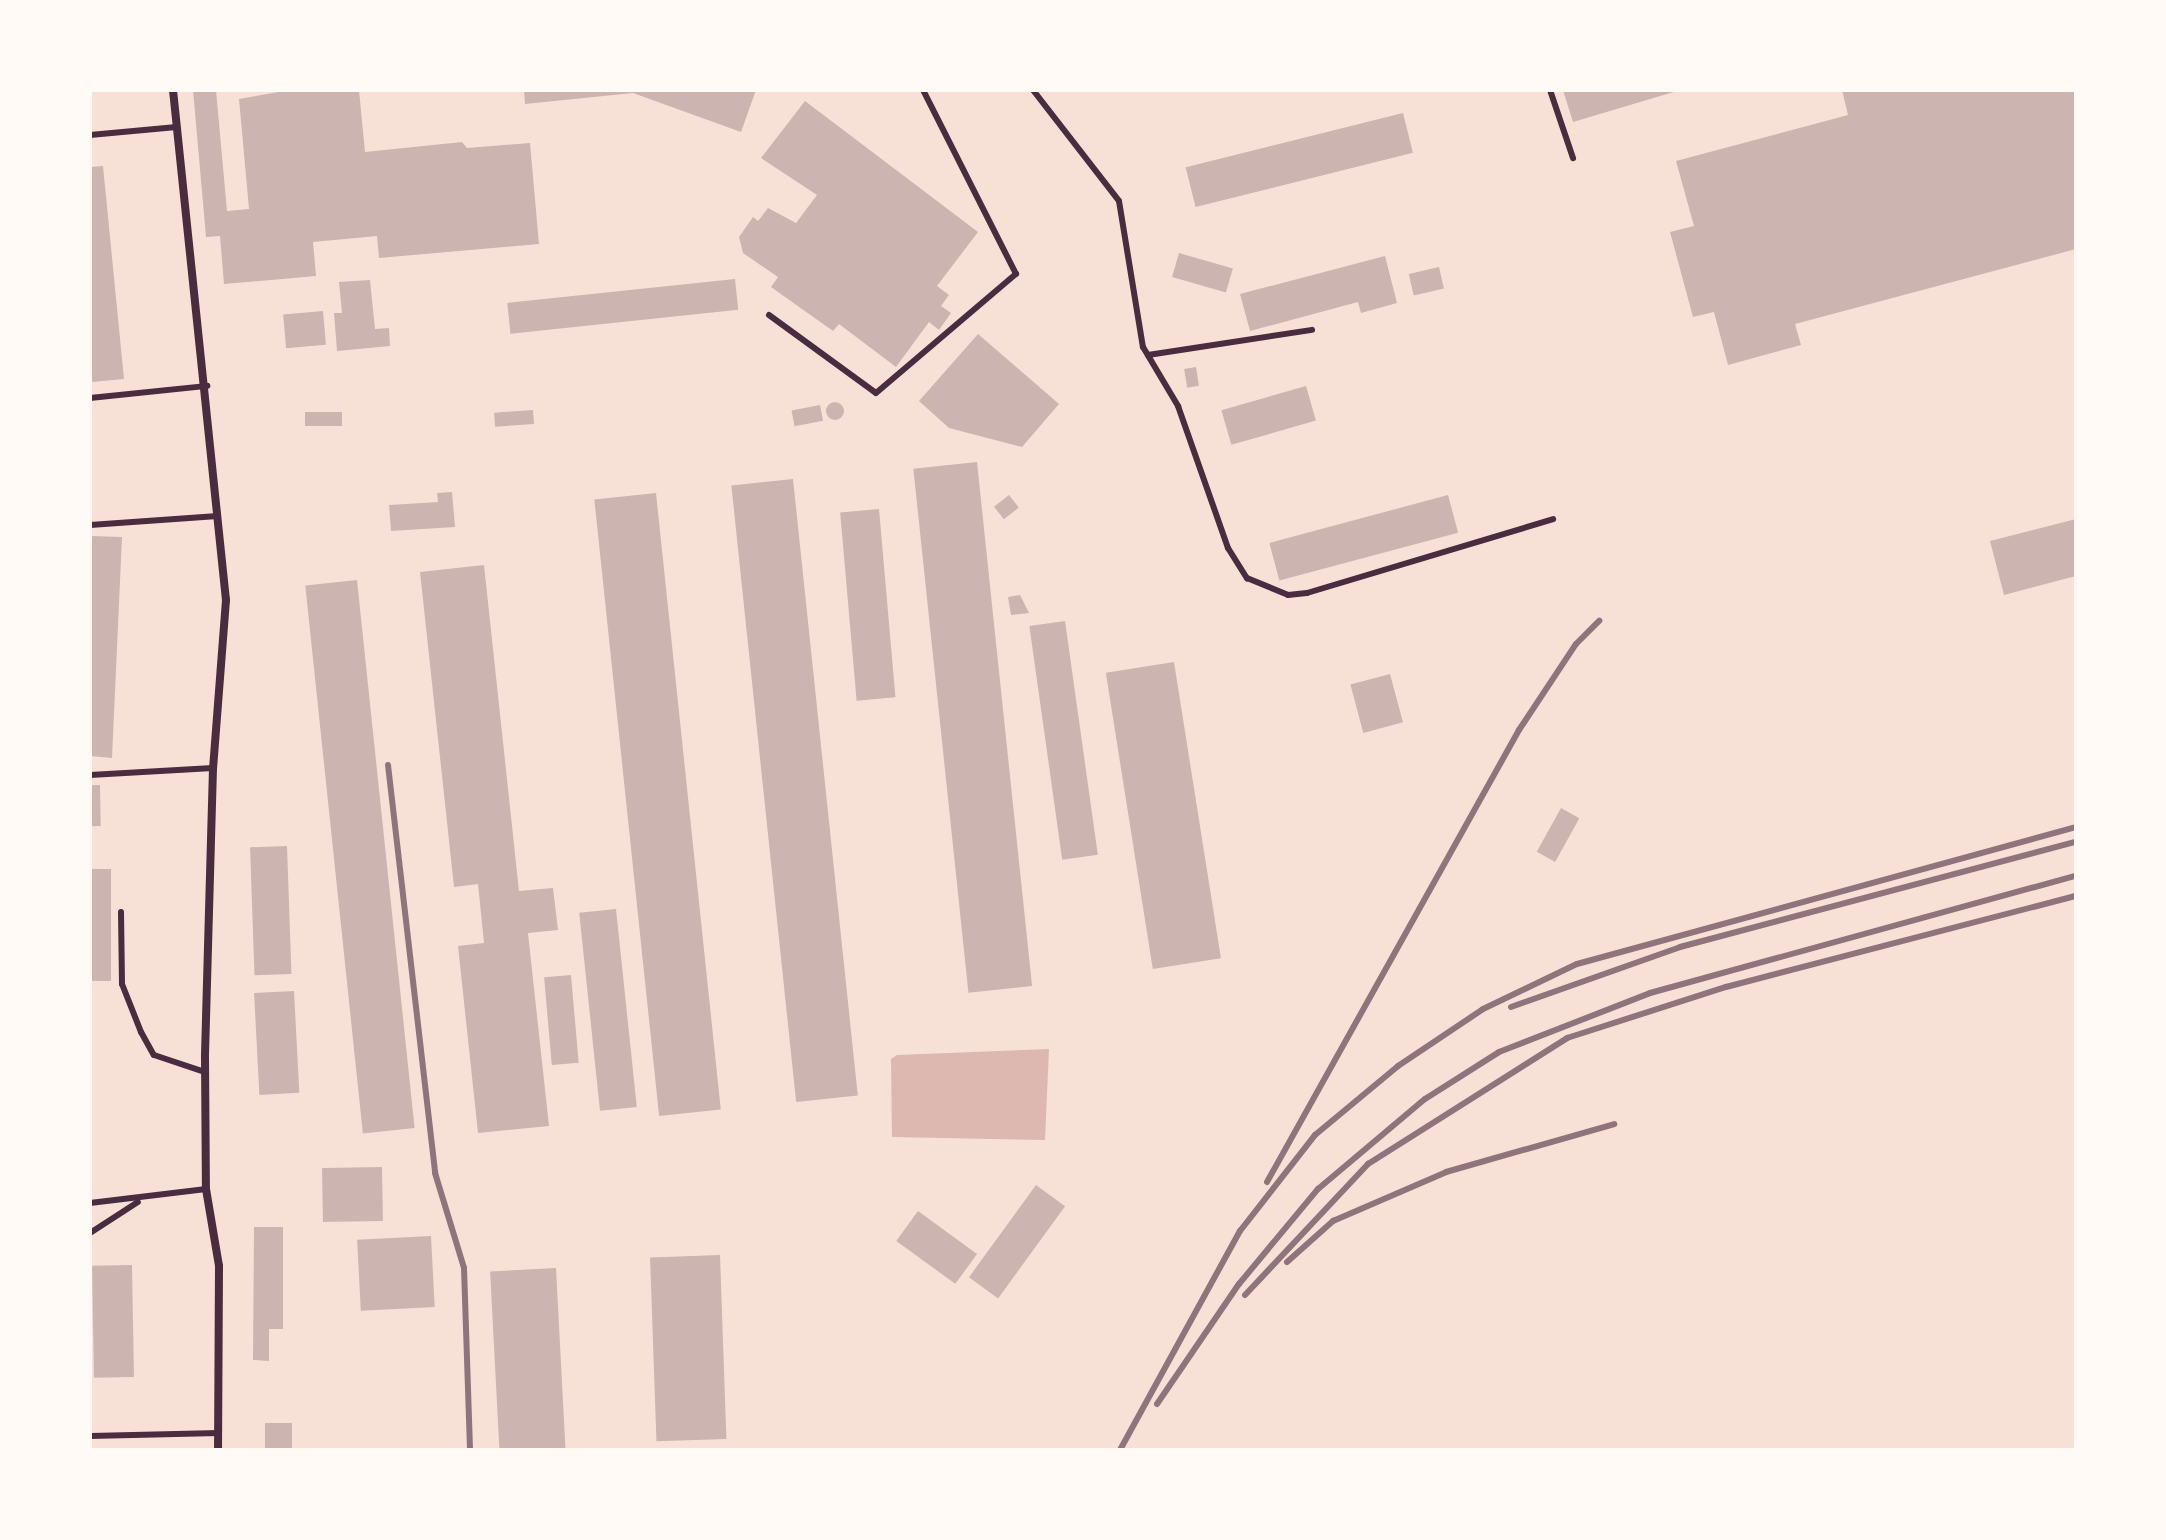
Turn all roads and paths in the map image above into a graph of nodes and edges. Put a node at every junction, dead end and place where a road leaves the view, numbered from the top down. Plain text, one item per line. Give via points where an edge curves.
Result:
1 (173, 90) edge
2 (923, 90) edge
3 (1033, 90) edge
4 (1550, 90) edge
5 (177, 127) junction
6 (90, 135) edge
7 (1573, 158) dead end
8 (769, 315) dead end
9 (1312, 330) dead end
10 (1148, 355) junction
11 (207, 386) junction
12 (90, 398) edge
13 (218, 516) junction
14 (1553, 519) dead end
15 (90, 525) edge
16 (213, 768) junction
17 (90, 775) edge
18 (121, 912) dead end
19 (205, 1072) junction
20 (206, 1189) junction
21 (141, 1200) junction
22 (90, 1203) edge
23 (90, 1233) edge
24 (219, 1433) junction
25 (90, 1436) edge
26 (218, 1450) edge

1 - 5 street
2 - 8 lane via 1016,274 876,393
3 - 10 lane via 1119,201
4 - 7 lane
5 - 6 lane
5 - 11 street
9 - 10 lane
10 - 14 lane via 1178,406 1228,548 1256,585 1288,595 1307,593
11 - 12 lane
11 - 13 street
13 - 15 lane
13 - 16 street via 226,600
16 - 17 lane
16 - 19 street
18 - 19 lane via 122,984 141,1032 154,1055
19 - 20 street
20 - 21 lane
20 - 24 street via 219,1266
21 - 22 lane
21 - 23 lane
24 - 25 lane
24 - 26 street

